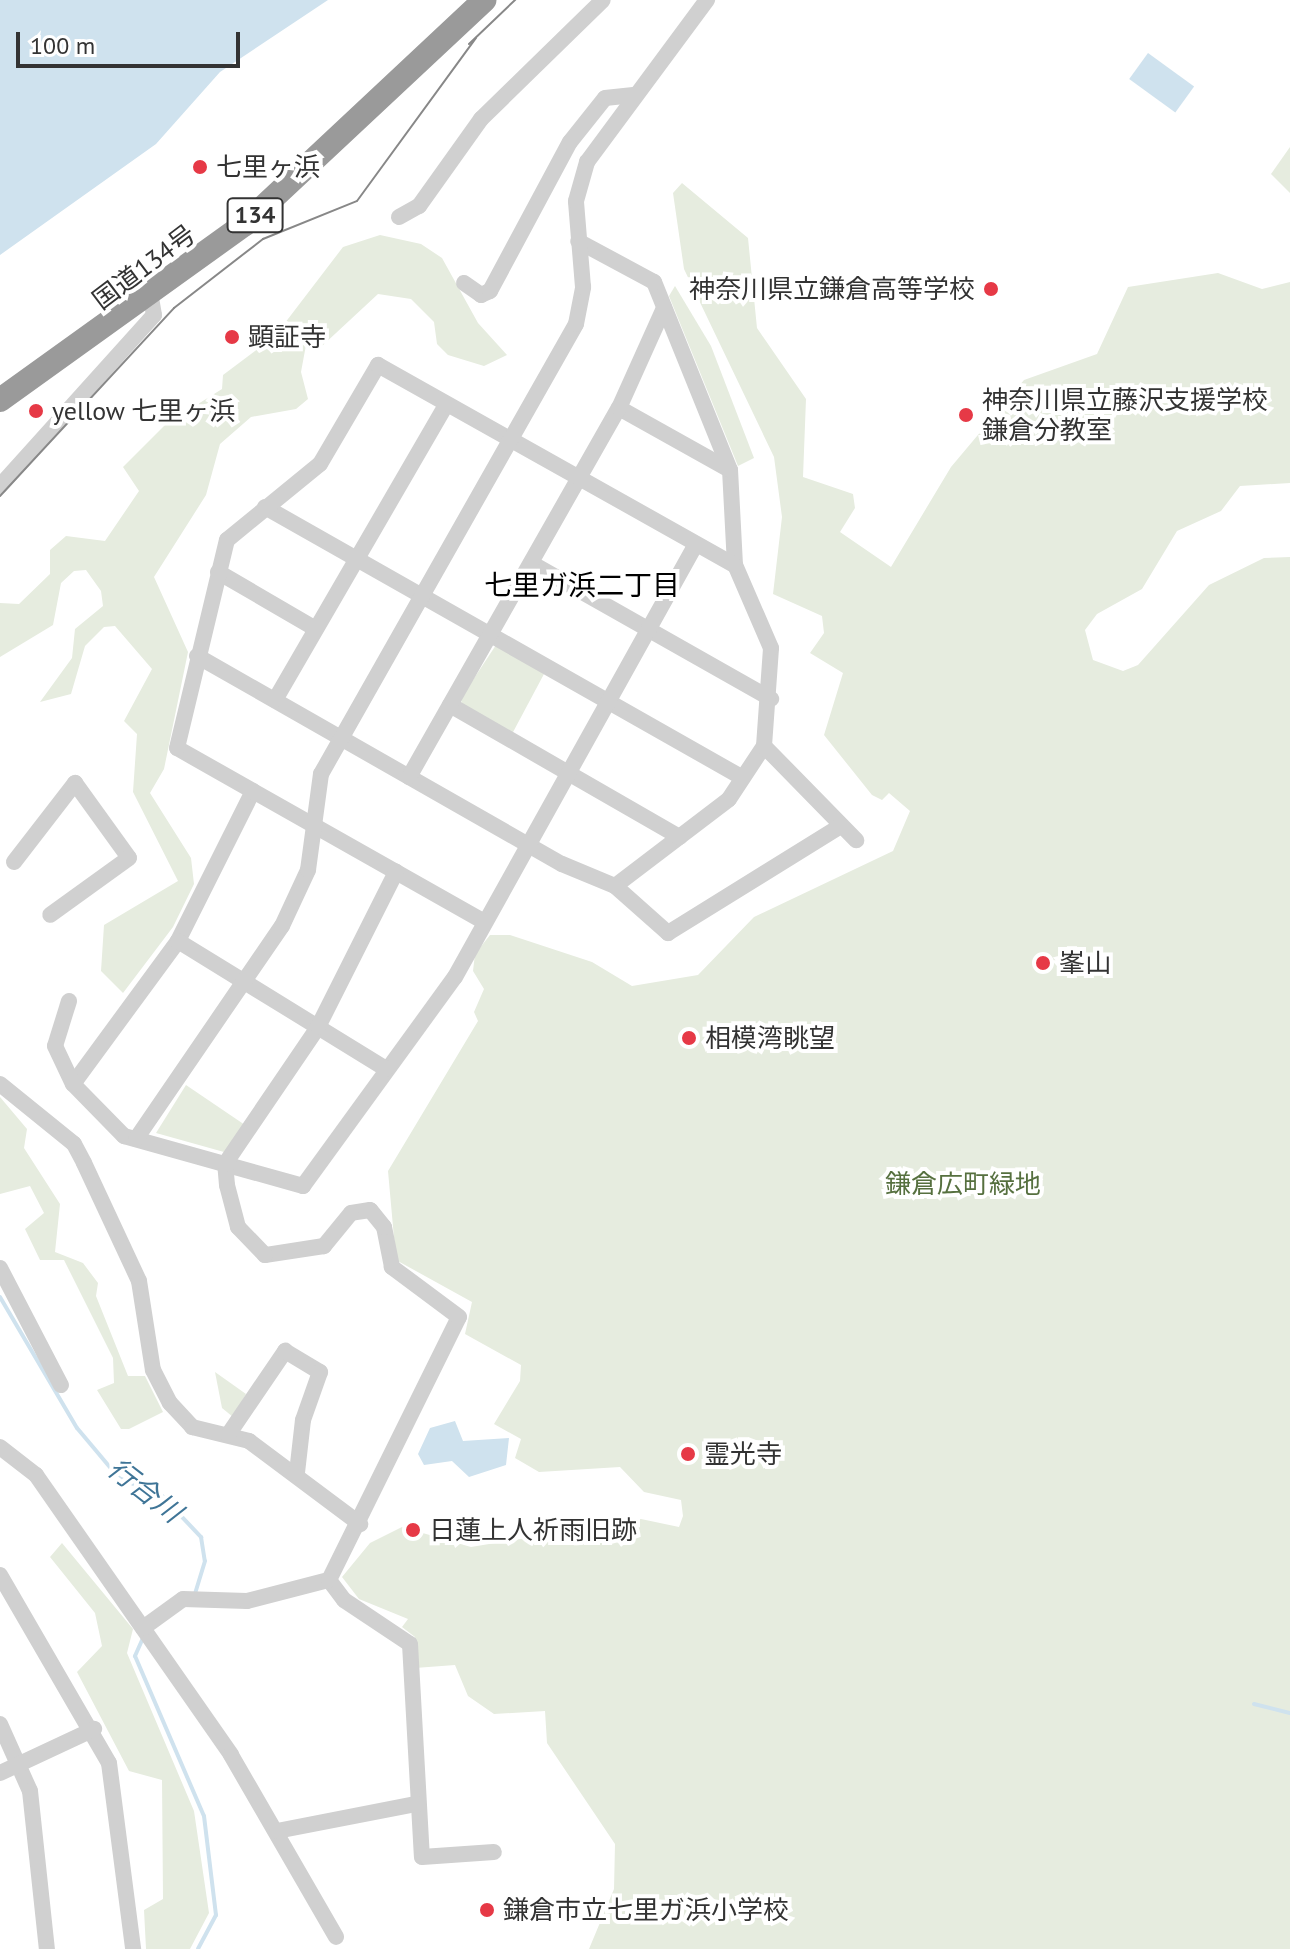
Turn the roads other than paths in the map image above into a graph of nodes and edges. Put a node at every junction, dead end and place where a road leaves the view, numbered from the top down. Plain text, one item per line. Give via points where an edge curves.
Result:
1 (484, 0) edge
2 (603, 0) edge
3 (707, 0) edge
4 (636, 95) junction
5 (399, 217) dead end
6 (578, 241) junction
7 (464, 283) dead end
8 (151, 298) junction
9 (664, 308) junction
10 (0, 400) edge
11 (446, 405) junction
12 (619, 408) junction
13 (510, 441) junction
14 (730, 470) junction
15 (578, 480) junction
16 (0, 486) edge
17 (265, 507) junction
18 (695, 545) junction
19 (357, 559) junction
20 (531, 563) junction
21 (735, 565) junction
22 (218, 572) junction
23 (423, 596) junction
24 (316, 629) junction
25 (648, 629) junction
26 (490, 635) junction
27 (197, 656) junction
28 (771, 699) junction
29 (275, 700) junction
30 (606, 701) junction
31 (450, 705) junction
32 (342, 738) junction
33 (764, 746) junction
34 (566, 771) junction
35 (409, 777) junction
36 (743, 778) junction
37 (253, 791) junction
38 (318, 827) junction
39 (839, 827) junction
40 (680, 837) junction
41 (856, 840) dead end
42 (525, 843) junction
43 (14, 862) dead end
44 (396, 872) junction
45 (615, 886) junction
46 (50, 915) dead end
47 (481, 920) junction
48 (178, 941) junction
49 (247, 984) junction
50 (69, 1001) dead end
51 (318, 1027) junction
52 (386, 1069) junction
53 (0, 1084) edge
54 (73, 1084) junction
55 (136, 1139) junction
56 (225, 1164) junction
57 (0, 1268) edge
58 (61, 1385) dead end
59 (228, 1435) junction
60 (0, 1447) edge
61 (297, 1473) junction
62 (360, 1524) junction
63 (0, 1575) edge
64 (329, 1580) junction
65 (143, 1628) junction
66 (0, 1724) edge
67 (94, 1729) junction
68 (19, 1764) junction
69 (0, 1773) edge
70 (416, 1804) junction
71 (277, 1831) junction
72 (494, 1852) dead end
73 (336, 1937) dead end
74 (47, 1949) edge
75 (133, 1949) edge

1 - 8 highway, 国道134号 / 134 via 245,224
2 - 5 street via 481,119 419,206
3 - 4 street
4 - 6 street via 581,172
4 - 7 street via 605,98 570,142 490,291 481,295
6 - 9 street via 648,275
6 - 13 street via 582,307
8 - 10 highway, 国道134号 / 134
8 - 16 street via 154,315
9 - 12 street
9 - 14 street
11 - 13 street
11 - 17 street via 378,365 320,464 296,490
11 - 19 street
12 - 14 street
12 - 15 street
13 - 15 street
13 - 23 street
14 - 21 street
15 - 18 street
15 - 20 street
17 - 19 street
17 - 22 street via 227,540
18 - 21 street
18 - 25 street
19 - 23 street
19 - 24 street
20 - 25 street
20 - 26 street
21 - 28 street via 771,648
22 - 24 street
22 - 27 street
23 - 26 street
23 - 32 street
24 - 29 street
25 - 28 street
25 - 30 street
26 - 30 street
26 - 31 street
27 - 29 street
27 - 37 street via 177,748
28 - 33 street
29 - 32 street
30 - 34 street
30 - 36 street
31 - 34 street
31 - 35 street
32 - 35 street
32 - 38 street via 321,774
33 - 36 street
33 - 39 street
34 - 40 street
34 - 42 street
35 - 42 street
36 - 40 street via 729,799
37 - 38 street
37 - 48 street
38 - 44 street
38 - 49 street via 308,870
39 - 41 street
39 - 45 street via 668,933
40 - 45 street
42 - 45 street
42 - 47 street
43 - 46 street via 75,783 129,858
44 - 47 street
44 - 51 street
47 - 52 street via 455,977
48 - 49 street
48 - 54 street
49 - 51 street
49 - 55 street
50 - 54 street via 55,1046
51 - 52 street
51 - 56 street
52 - 56 street via 303,1186
53 - 59 street via 74,1144 139,1281 153,1370 170,1403 192,1427
54 - 55 street via 108,1125
55 - 56 street
56 - 62 street via 238,1227 260,1253 324,1246 351,1213 370,1210 384,1227 392,1267 460,1313
57 - 58 street
59 - 61 street
59 - 61 street via 285,1351 320,1372 303,1420
60 - 65 street via 36,1475
61 - 62 street
62 - 64 street
63 - 67 street
64 - 65 street via 247,1601 183,1599
64 - 70 street via 344,1600 410,1644
65 - 71 street
66 - 68 street
67 - 68 street
67 - 75 street via 116,1794
68 - 69 street
68 - 74 street via 30,1791
70 - 71 street
70 - 72 street via 422,1857
71 - 73 street

